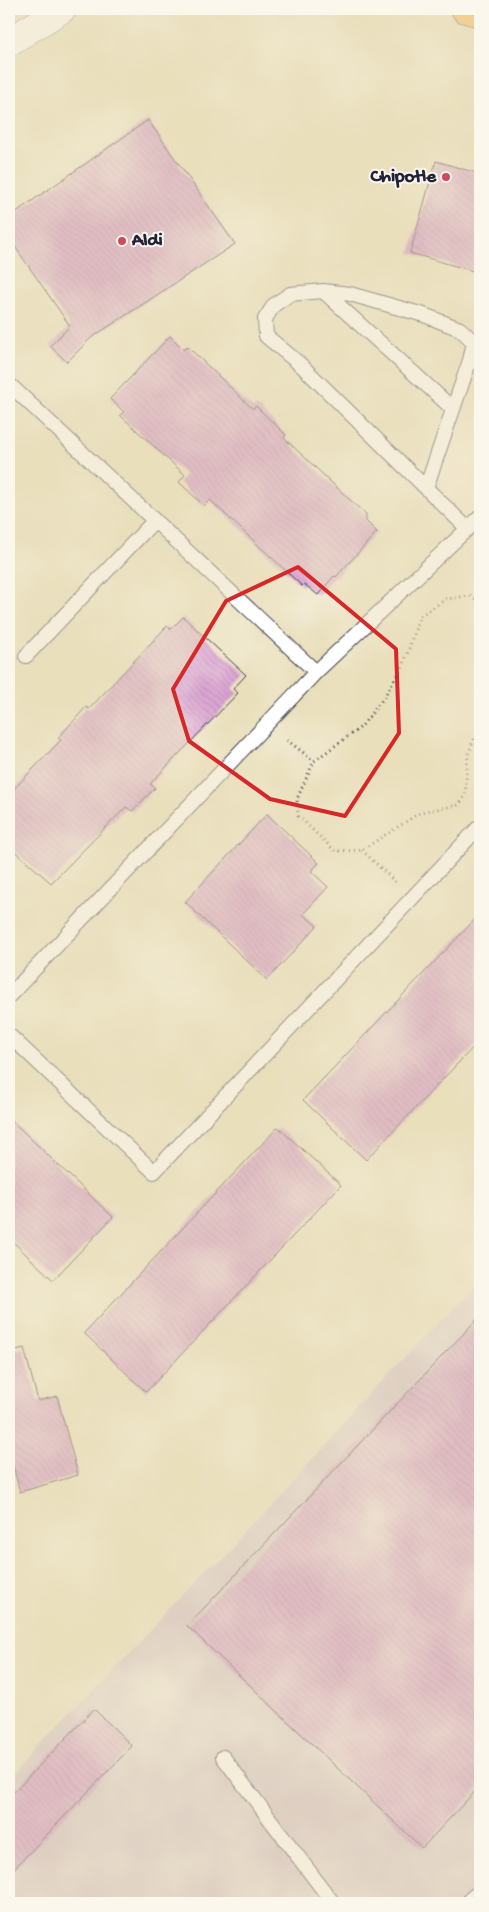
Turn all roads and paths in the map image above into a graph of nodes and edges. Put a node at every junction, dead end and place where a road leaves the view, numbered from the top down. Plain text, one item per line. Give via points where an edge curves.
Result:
1 (62, 9) edge
2 (465, 9) edge
3 (480, 13) edge
4 (9, 42) edge
5 (323, 291) junction
6 (9, 384) edge
7 (453, 409) junction
8 (426, 488) junction
9 (480, 516) edge
10 (154, 520) junction
11 (468, 528) junction
12 (480, 601) edge
13 (418, 610) dead end
14 (420, 616) junction
15 (26, 656) dead end
16 (316, 672) junction
17 (480, 737) edge
18 (287, 740) dead end
19 (314, 761) junction
20 (480, 826) edge
21 (362, 850) junction
22 (400, 887) dead end
23 (9, 996) edge
24 (9, 1035) edge
25 (223, 1757) dead end
26 (480, 1898) edge
27 (333, 1903) edge
28 (475, 1903) edge

1 - 4 street
2 - 3 main road
5 - 7 lane
5 - 7 lane via 350,294 460,329 474,342
5 - 8 lane via 290,294 274,305 265,319 266,336 302,366
6 - 10 lane
7 - 8 lane
8 - 11 lane
9 - 11 lane
10 - 15 lane
10 - 16 lane
11 - 16 lane
12 - 14 path via 470,596 446,599
13 - 14 path
14 - 19 path via 403,666 382,700 361,727
16 - 23 lane
17 - 21 path via 475,737 468,754 465,796 459,805 421,812
18 - 19 path
19 - 21 path via 297,799 298,816 335,851
20 - 24 lane via 154,1172
21 - 22 path
25 - 27 lane
26 - 28 street

